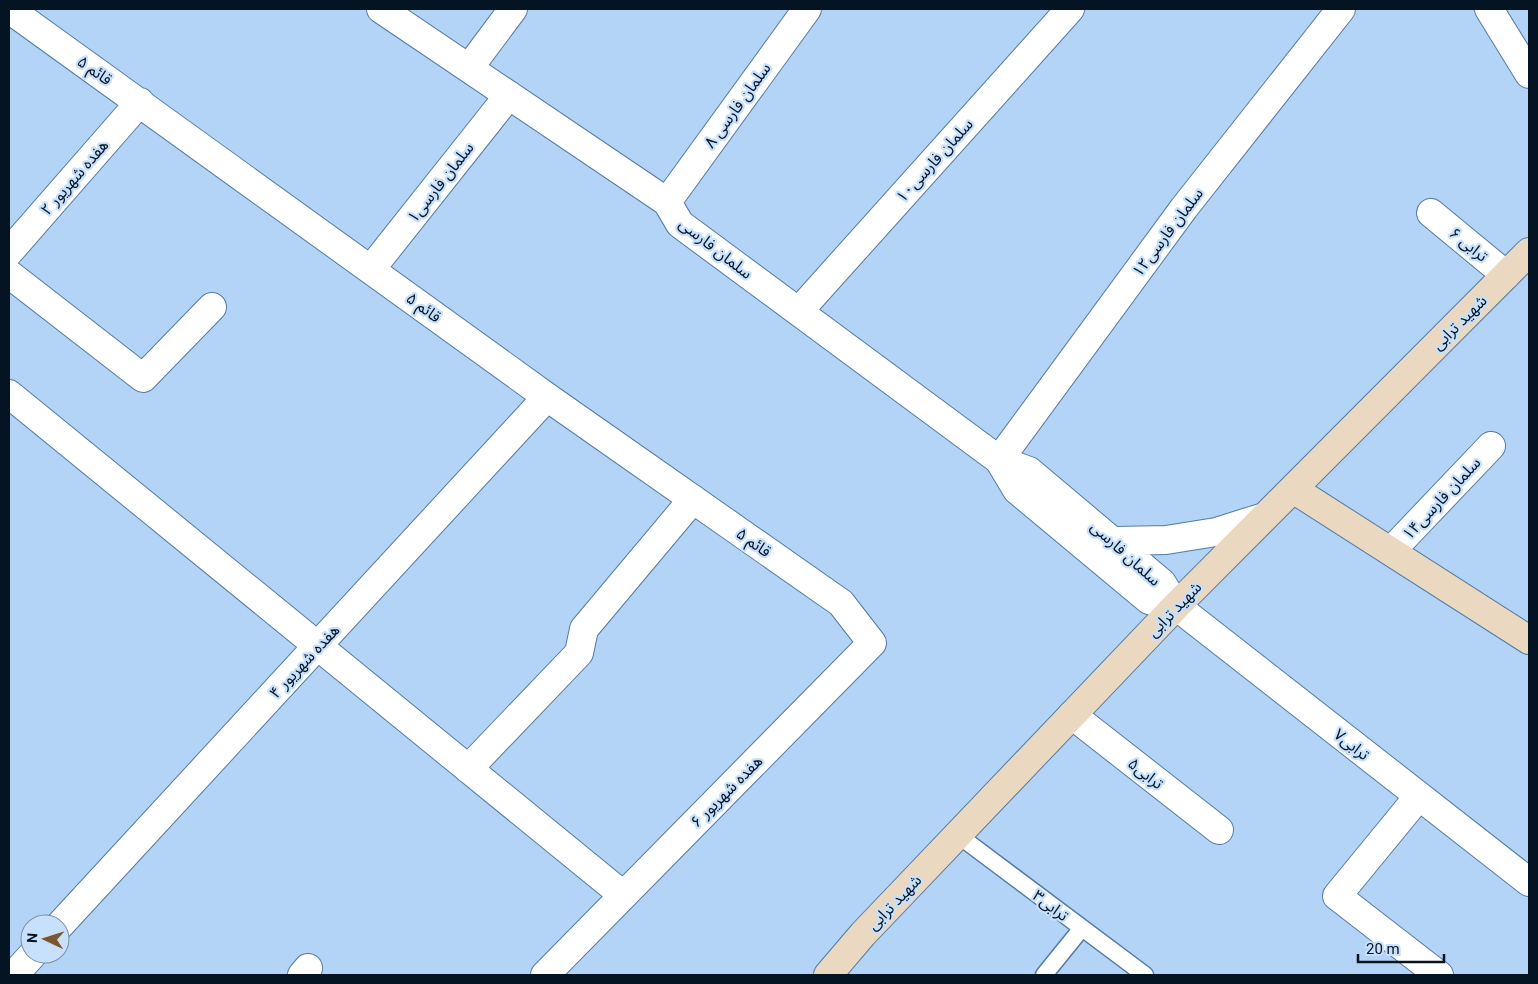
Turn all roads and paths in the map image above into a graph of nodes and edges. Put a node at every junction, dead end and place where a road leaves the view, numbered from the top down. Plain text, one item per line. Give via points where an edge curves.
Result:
1 (9, 9) edge
2 (381, 9) edge
3 (513, 9) edge
4 (807, 9) edge
5 (1070, 9) edge
6 (1341, 9) edge
7 (1489, 9) edge
8 (469, 68) junction
9 (1529, 74) edge
10 (509, 96) junction
11 (140, 102) junction
12 (667, 202) junction
13 (1431, 213) dead end
14 (9, 252) edge
15 (1529, 252) edge
16 (371, 269) junction
17 (9, 274) edge
18 (1506, 275) junction
19 (212, 307) dead end
20 (799, 312) junction
21 (9, 394) edge
22 (547, 397) junction
23 (1490, 446) dead end
24 (999, 460) junction
25 (1292, 489) junction
26 (693, 499) junction
27 (1264, 517) junction
28 (1115, 541) junction
29 (1391, 551) junction
30 (840, 603) joint
31 (1176, 606) junction
32 (1526, 632) edge
33 (317, 646) junction
34 (1072, 715) junction
35 (468, 769) junction
36 (1419, 796) junction
37 (1219, 830) dead end
38 (958, 835) junction
39 (1529, 882) edge
40 (623, 895) junction
41 (70, 914) edge
42 (1082, 928) junction
43 (24, 964) edge
44 (14, 975) edge
45 (546, 975) edge
46 (828, 975) edge
47 (1044, 975) edge
48 (1144, 975) edge
49 (1439, 975) edge

1 - 11 street, قائم ۵
2 - 8 street, سلمان فارسی
3 - 8 street
4 - 12 street, سلمان فارسی ۸
5 - 20 street, سلمان فارسی۱۰
6 - 24 street, سلمان فارسی۱۲ via 1184,208
7 - 9 street
8 - 10 street, سلمان فارسی
10 - 12 street, سلمان فارسی
10 - 16 street, سلمان فارسی۱
11 - 14 street, هفده شهریور ۲
11 - 16 street, قائم ۵
12 - 20 street, سلمان فارسی via 680,224
13 - 18 street, ترابی ۶
15 - 18 street, شهید ترابی
16 - 22 street, قائم ۵
17 - 19 street via 144,378
18 - 25 street, شهید ترابی
20 - 24 street, سلمان فارسی
21 - 33 street
22 - 26 street, قائم ۵
22 - 33 street, هفده شهریور ۴
23 - 29 street, سلمان فارسی۱۴
24 - 28 street, سلمان فارسی via 1029,471
24 - 31 street, سلمان فارسی via 1017,490 1149,600
25 - 27 street, شهید ترابی
25 - 29 street
26 - 30 street, قائم ۵
26 - 35 street via 584,629 579,653
27 - 28 street via 1216,532 1166,540
27 - 31 street, شهید ترابی
28 - 31 street, سلمان فارسی via 1162,582
29 - 32 street
30 - 40 street, هفده شهریور ۶ via 872,643
31 - 34 street, شهید ترابی
31 - 36 street, ترابی۷
33 - 35 street
33 - 41 street, هفده شهریور ۴
34 - 37 street, ترابی۵
34 - 38 street, شهید ترابی
35 - 40 street
36 - 39 street, ترابی۷
36 - 49 street via 1337,896
38 - 42 lane, ترابی۳
38 - 46 street, شهید ترابی
40 - 45 street, هفده شهریور ۶
42 - 47 lane
42 - 48 lane, ترابی۳
43 - 44 street

